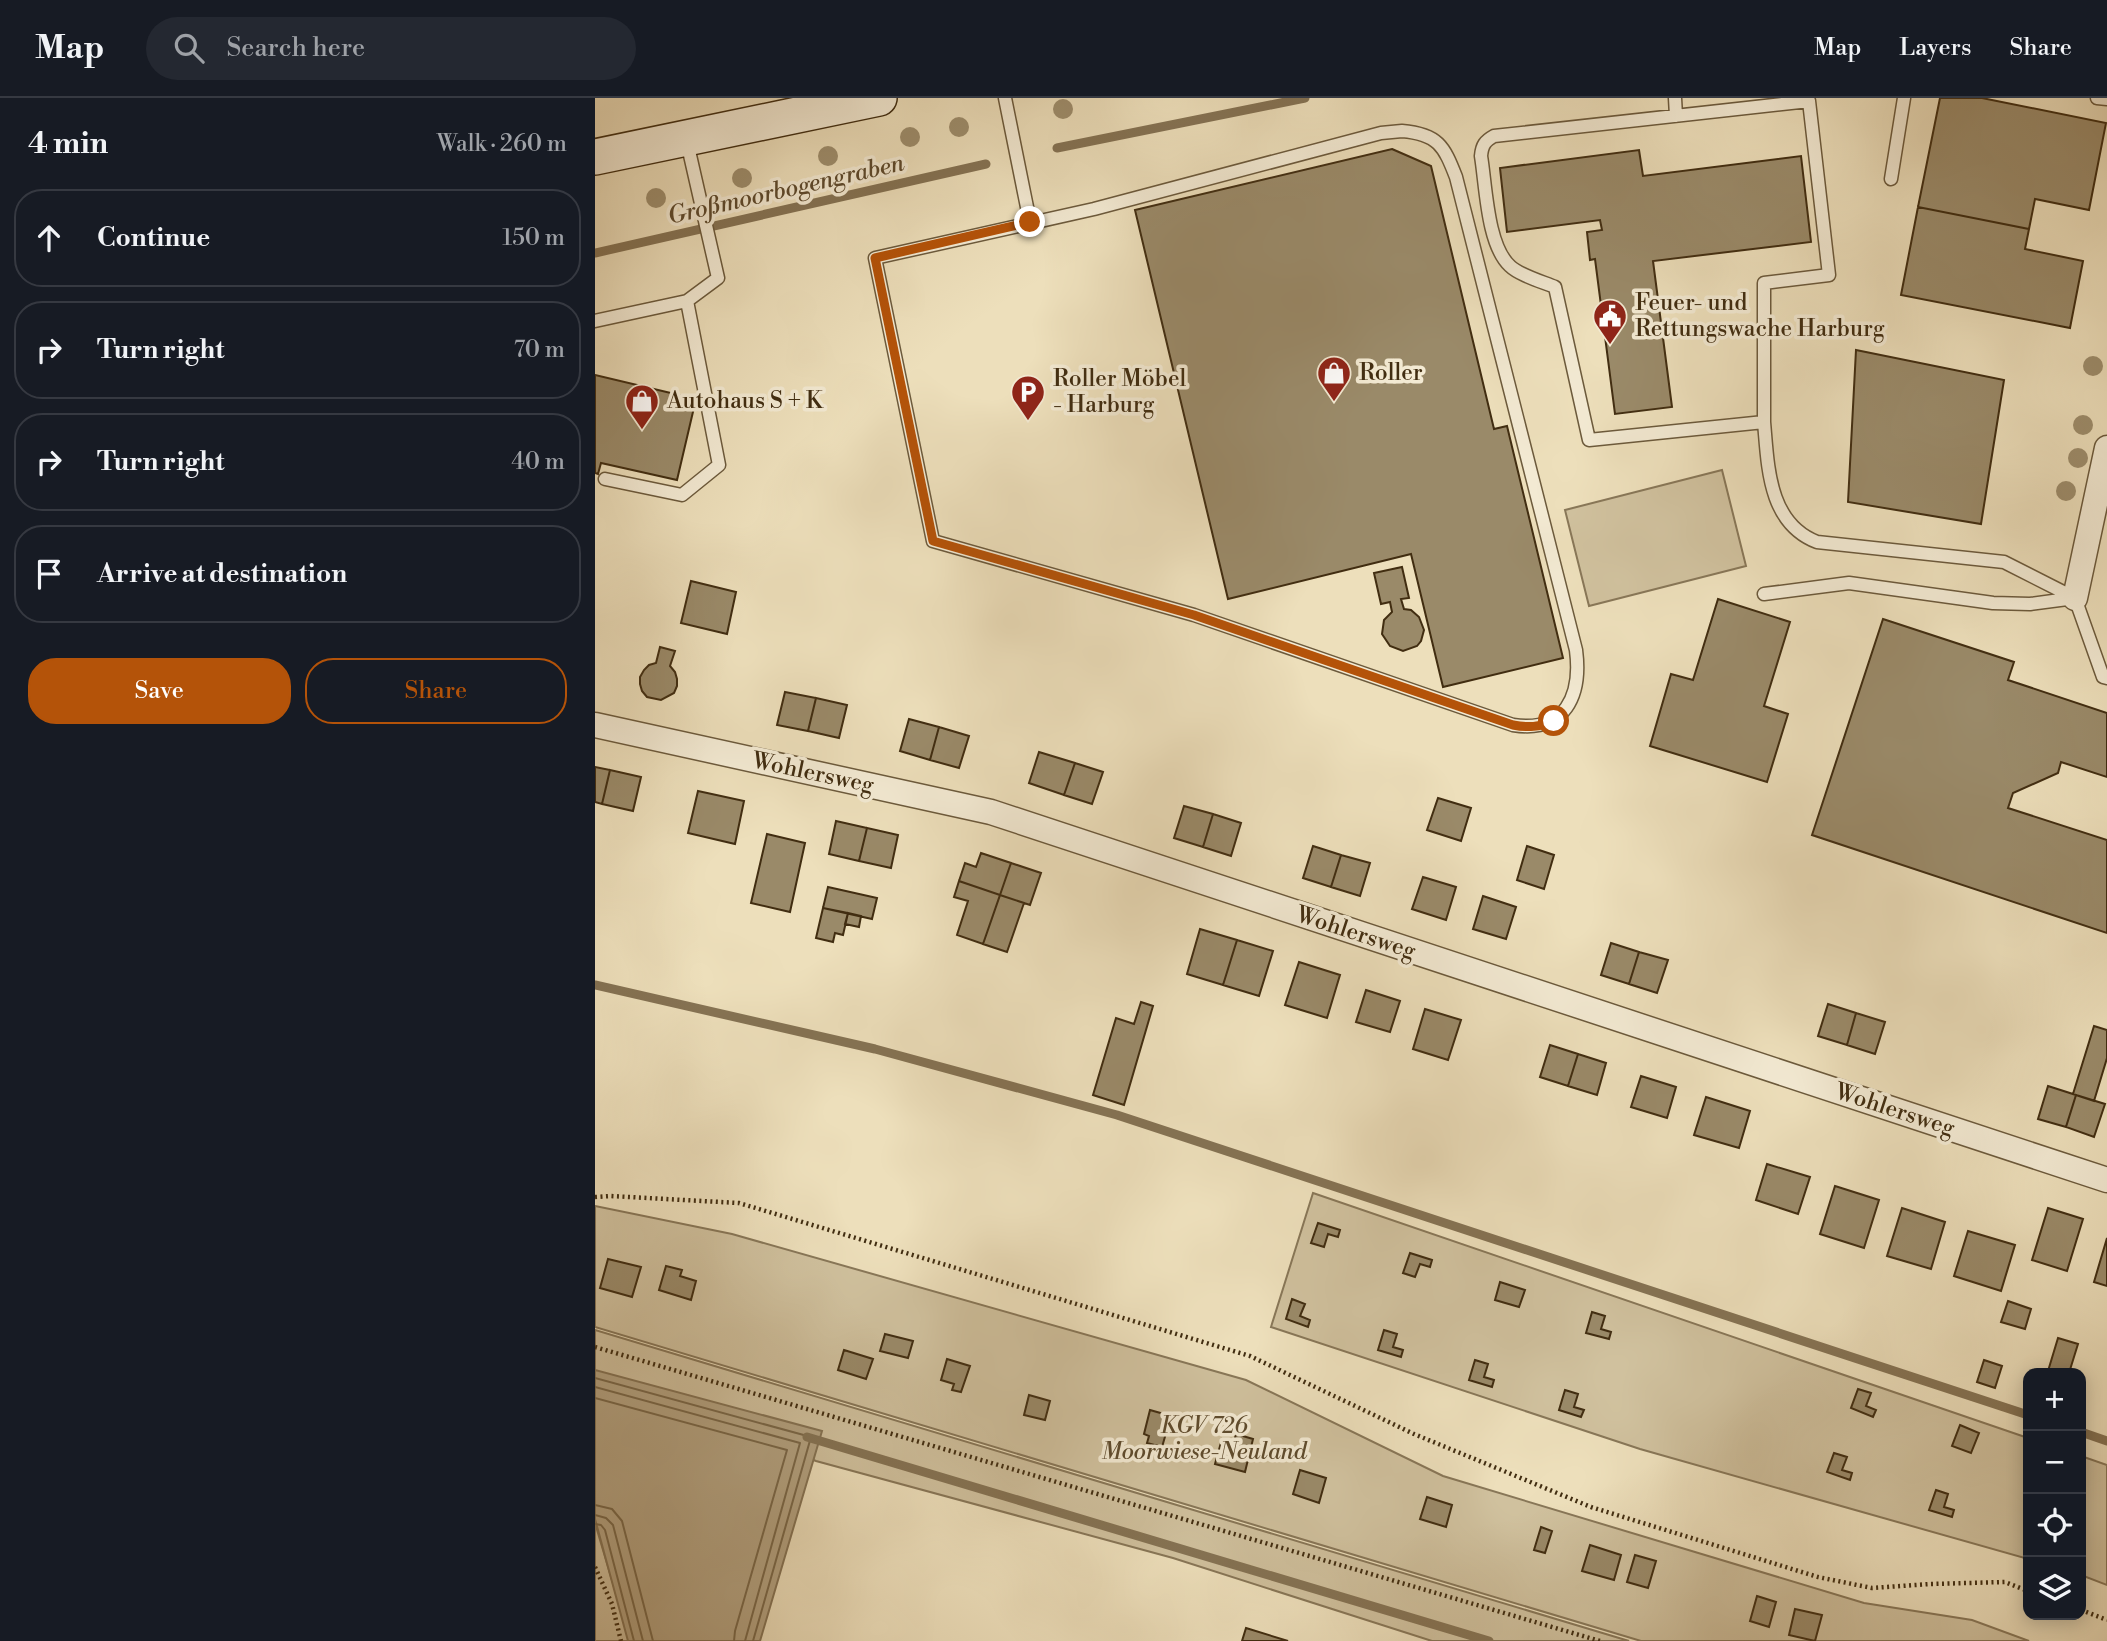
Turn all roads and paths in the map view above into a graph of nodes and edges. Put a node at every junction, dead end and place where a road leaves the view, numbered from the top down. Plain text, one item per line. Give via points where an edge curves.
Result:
1 (879, 98) edge
2 (1005, 98) edge
3 (1675, 98) edge
4 (1903, 98) edge
5 (2097, 98) edge
6 (2107, 99) edge
7 (1677, 116) junction
8 (687, 138) junction
9 (595, 157) edge
10 (1891, 179) dead end
11 (1030, 222) junction
12 (687, 302) junction
13 (595, 321) edge
14 (1764, 422) junction
15 (2107, 448) edge
16 (605, 480) dead end
17 (1764, 594) dead end
18 (2075, 598) junction
19 (2107, 678) edge
20 (595, 725) edge
21 (2107, 1180) edge
22 (595, 1197) edge
23 (595, 1347) edge
24 (595, 1567) edge
25 (2023, 1589) edge
26 (2086, 1613) edge
27 (2107, 1620) edge
28 (621, 1641) edge
29 (1600, 1641) edge

1 - 8 main road
2 - 11 lane
3 - 7 lane
4 - 10 lane
5 - 6 lane
7 - 14 lane via 1809,101 1829,275 1764,283
7 - 14 lane via 1494,136 1486,141 1481,156 1493,237 1511,267 1555,287 1589,440
8 - 9 main road
8 - 12 lane via 718,278
11 - 11 lane via 1381,133 1420,132 1432,138 1447,154 1456,177 1576,650 1576,682 1564,713 1539,726 1513,725 1194,615 933,541 875,258
12 - 13 lane
12 - 16 lane via 719,465 682,495
14 - 18 lane via 1776,500 1803,537 2004,562
15 - 18 street
17 - 18 lane via 1849,583 1993,603
18 - 19 lane
20 - 21 street, Wohlersweg via 991,812
22 - 25 path via 740,1203 1250,1356 1414,1434 1591,1507 1818,1577 1873,1588 2005,1582
23 - 29 path
24 - 28 path via 612,1604
26 - 27 path

